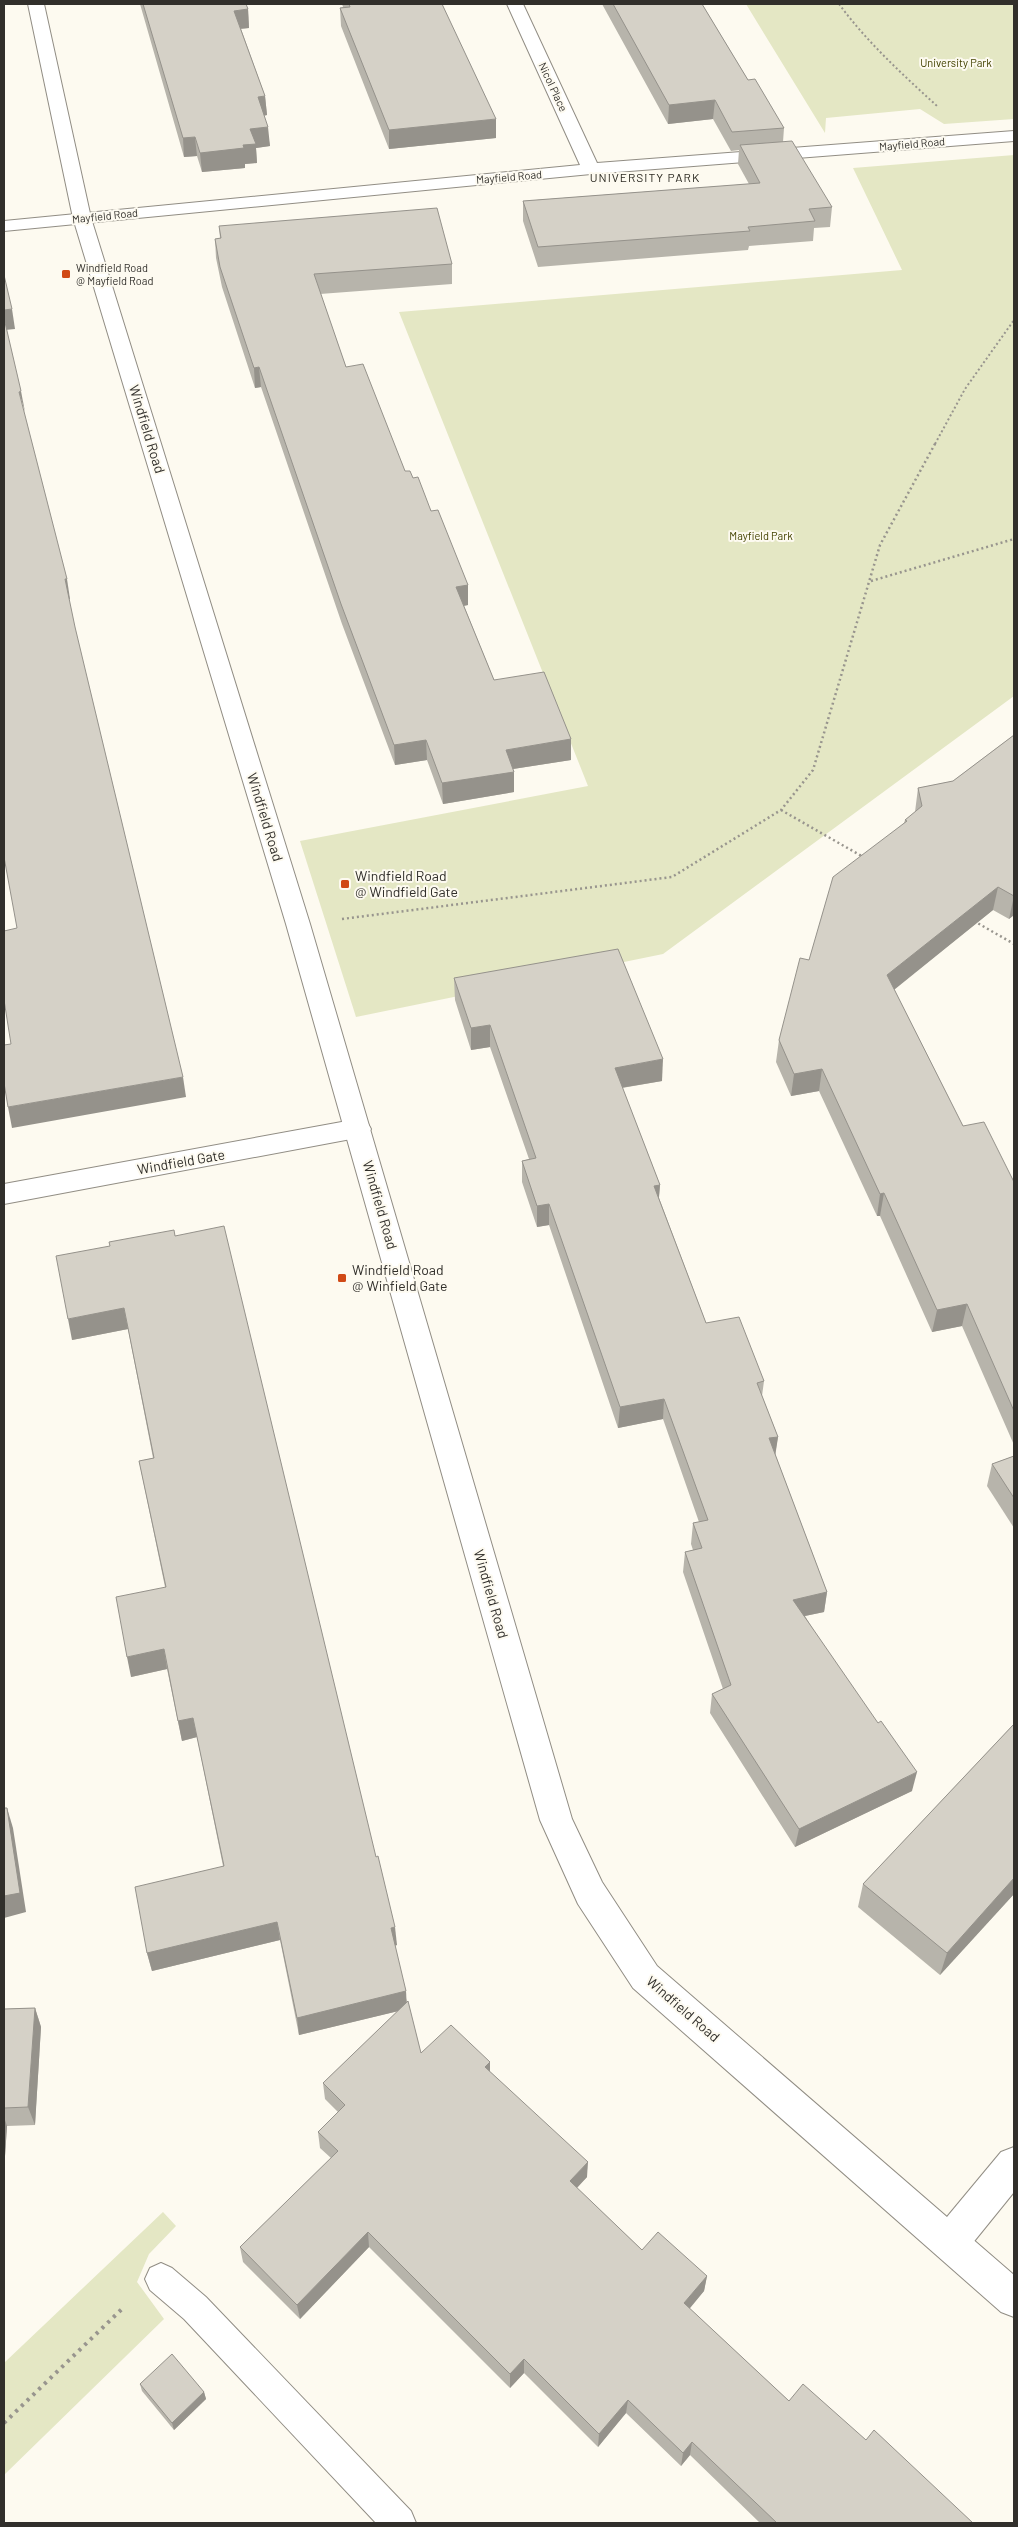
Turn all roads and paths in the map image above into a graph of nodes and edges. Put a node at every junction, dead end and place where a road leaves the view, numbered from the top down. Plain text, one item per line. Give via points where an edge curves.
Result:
1 (36, 4) edge
2 (514, 4) edge
3 (839, 4) edge
4 (1014, 136) edge
5 (961, 140) junction
6 (591, 169) junction
7 (82, 218) junction
8 (4, 226) edge
9 (1014, 320) edge
10 (1014, 539) edge
11 (871, 581) junction
12 (781, 810) junction
13 (867, 860) edge
14 (971, 919) edge
15 (298, 924) junction
16 (1014, 944) edge
17 (358, 1129) junction
18 (4, 1194) edge
19 (1014, 2164) edge
20 (950, 2242) junction
21 (161, 2279) joint
22 (1014, 2299) edge
23 (4, 2423) edge
24 (399, 2523) edge

1 - 7 street, Windfield Road
2 - 6 street, Nicol Place
3 - 5 path via 894,68 936,104
4 - 5 street, Mayfield Road
5 - 6 street, Mayfield Road
6 - 7 street, Mayfield Road
7 - 8 street, Mayfield Road
7 - 15 street, Windfield Road
9 - 11 path via 965,389 880,545
10 - 11 path
11 - 12 path via 813,770
12 - 13 path
12 - 15 path via 672,877
14 - 16 path
15 - 17 street, Windfield Road
17 - 18 street, Windfield Gate
17 - 20 street, Windfield Road via 556,1820 590,1893 645,1977
19 - 20 street
20 - 22 street, Windfield Road
21 - 23 path via 136,2294
21 - 24 lane via 195,2308

